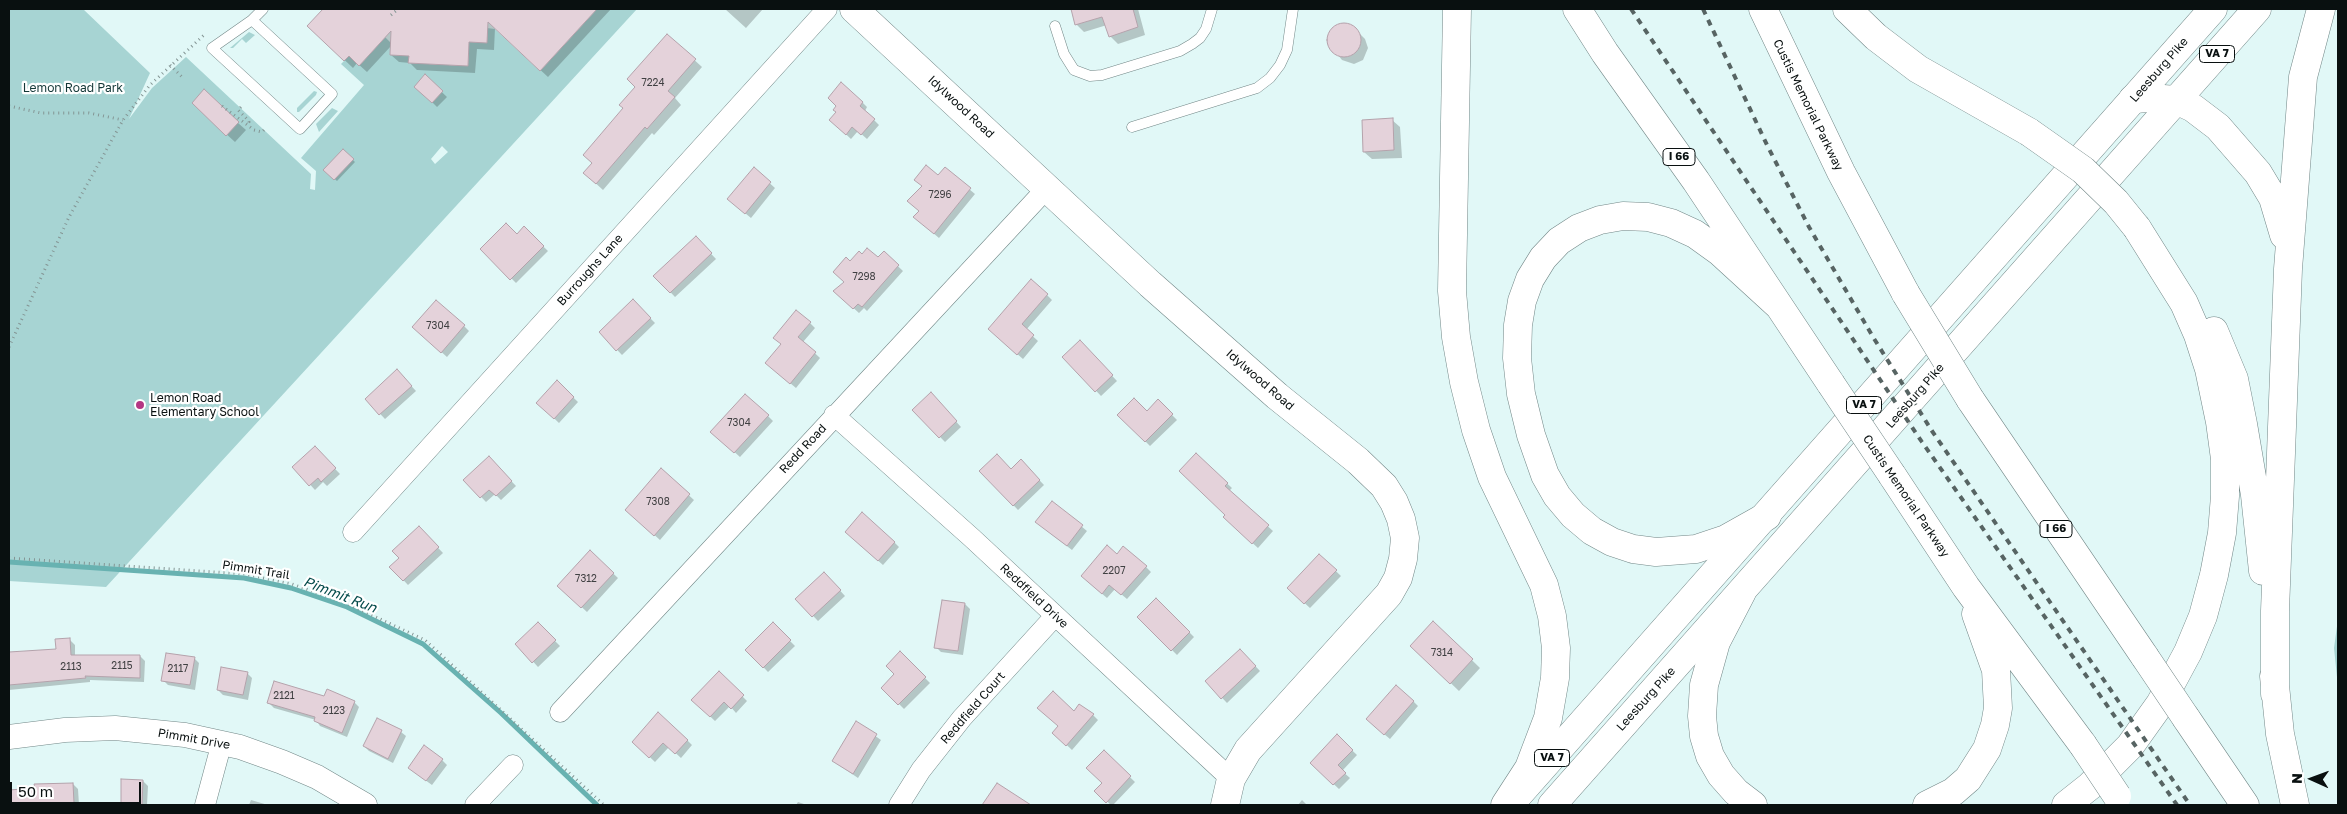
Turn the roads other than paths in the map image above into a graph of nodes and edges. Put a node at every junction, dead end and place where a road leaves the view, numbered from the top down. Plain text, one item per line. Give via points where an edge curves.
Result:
1 (263, 9) edge
2 (827, 9) edge
3 (854, 9) edge
4 (1212, 9) edge
5 (1293, 9) edge
6 (1457, 9) edge
7 (1577, 9) edge
8 (1763, 9) edge
9 (1847, 9) edge
10 (2213, 9) edge
11 (2258, 9) edge
12 (2321, 9) edge
13 (252, 20) junction
14 (1055, 26) dead end
15 (2133, 99) junction
16 (2176, 100) junction
17 (1132, 127) dead end
18 (1047, 188) junction
19 (2153, 251) junction
20 (2288, 269) junction
21 (1779, 306) junction
22 (834, 415) junction
23 (1767, 516) junction
24 (353, 532) dead end
25 (1966, 587) junction
26 (1742, 592) junction
27 (1054, 616) junction
28 (2275, 694) junction
29 (560, 712) dead end
30 (9, 737) edge
31 (222, 742) junction
32 (513, 765) dead end
33 (1228, 792) edge
34 (2121, 801) edge
35 (205, 805) edge
36 (366, 805) edge
37 (475, 805) edge
38 (899, 805) edge
39 (1505, 805) edge
40 (1509, 805) edge
41 (1552, 805) edge
42 (1753, 805) edge
43 (1927, 805) edge
44 (2066, 805) edge
45 (2245, 805) edge
46 (2295, 805) edge

1 - 13 lane
2 - 24 street, Burroughs Lane
3 - 18 main road, Idylwood Road
4 - 14 lane via 1206,29 1192,44 1180,51 1102,75 1090,76 1074,70 1064,54
5 - 17 lane via 1287,50 1270,78 1257,88
6 - 39 main road via 1452,281 1456,337 1476,430 1492,477 1544,585 1556,648 1548,718 1529,768
7 - 21 main road, Custis Memorial Parkway / I 66
8 - 45 main road, Custis Memorial Parkway / I 66, bridge via 1841,172 1906,294 1970,399
9 - 19 main road, bridge via 1876,37 1918,69 2029,132 2083,170 2116,202
10 - 15 main road, Leesburg Pike / VA 7
11 - 16 main road, Leesburg Pike / VA 7
12 - 20 main road via 2303,77
13 - 13 lane via 212,48 300,129 332,94
15 - 16 main road
15 - 23 main road, Leesburg Pike / VA 7
16 - 20 main road via 2218,127 2258,173 2281,219
16 - 26 main road, Leesburg Pike / VA 7
18 - 22 street, Redd Road
18 - 33 main road, Idylwood Road via 1277,396 1358,461 1384,486 1401,519 1405,538 1403,559 1389,594 1248,750
19 - 28 main road via 2180,277 2209,322 2234,379 2255,495
19 - 44 main road via 2188,311 2209,368 2225,459 2222,533 2203,616 2160,704 2130,746
20 - 28 main road via 2275,611
21 - 23 main road via 1720,252 1695,234 1648,217 1623,216 1579,228 1554,246 1530,279 1518,325 1521,394 1545,475 1557,496 1592,531 1632,549 1656,552 1696,549 1726,539
21 - 25 main road, Custis Memorial Parkway / I 66, bridge
22 - 27 street, Reddfield Drive
22 - 29 street, Redd Road
23 - 40 main road, Leesburg Pike / VA 7
25 - 34 main road, Custis Memorial Parkway / I 66, bridge
25 - 43 main road via 1996,670 1998,708 1987,749 1976,768 1953,792
26 - 41 main road, Leesburg Pike / VA 7
26 - 42 main road via 1716,642 1704,684 1702,716 1708,749 1721,775
27 - 33 street, Reddfield Drive
27 - 38 street, Reddfield Court via 962,718
28 - 46 main road
30 - 31 street, Pimmit Drive via 115,728
31 - 35 street
31 - 36 street, Pimmit Drive via 282,762
32 - 37 street

